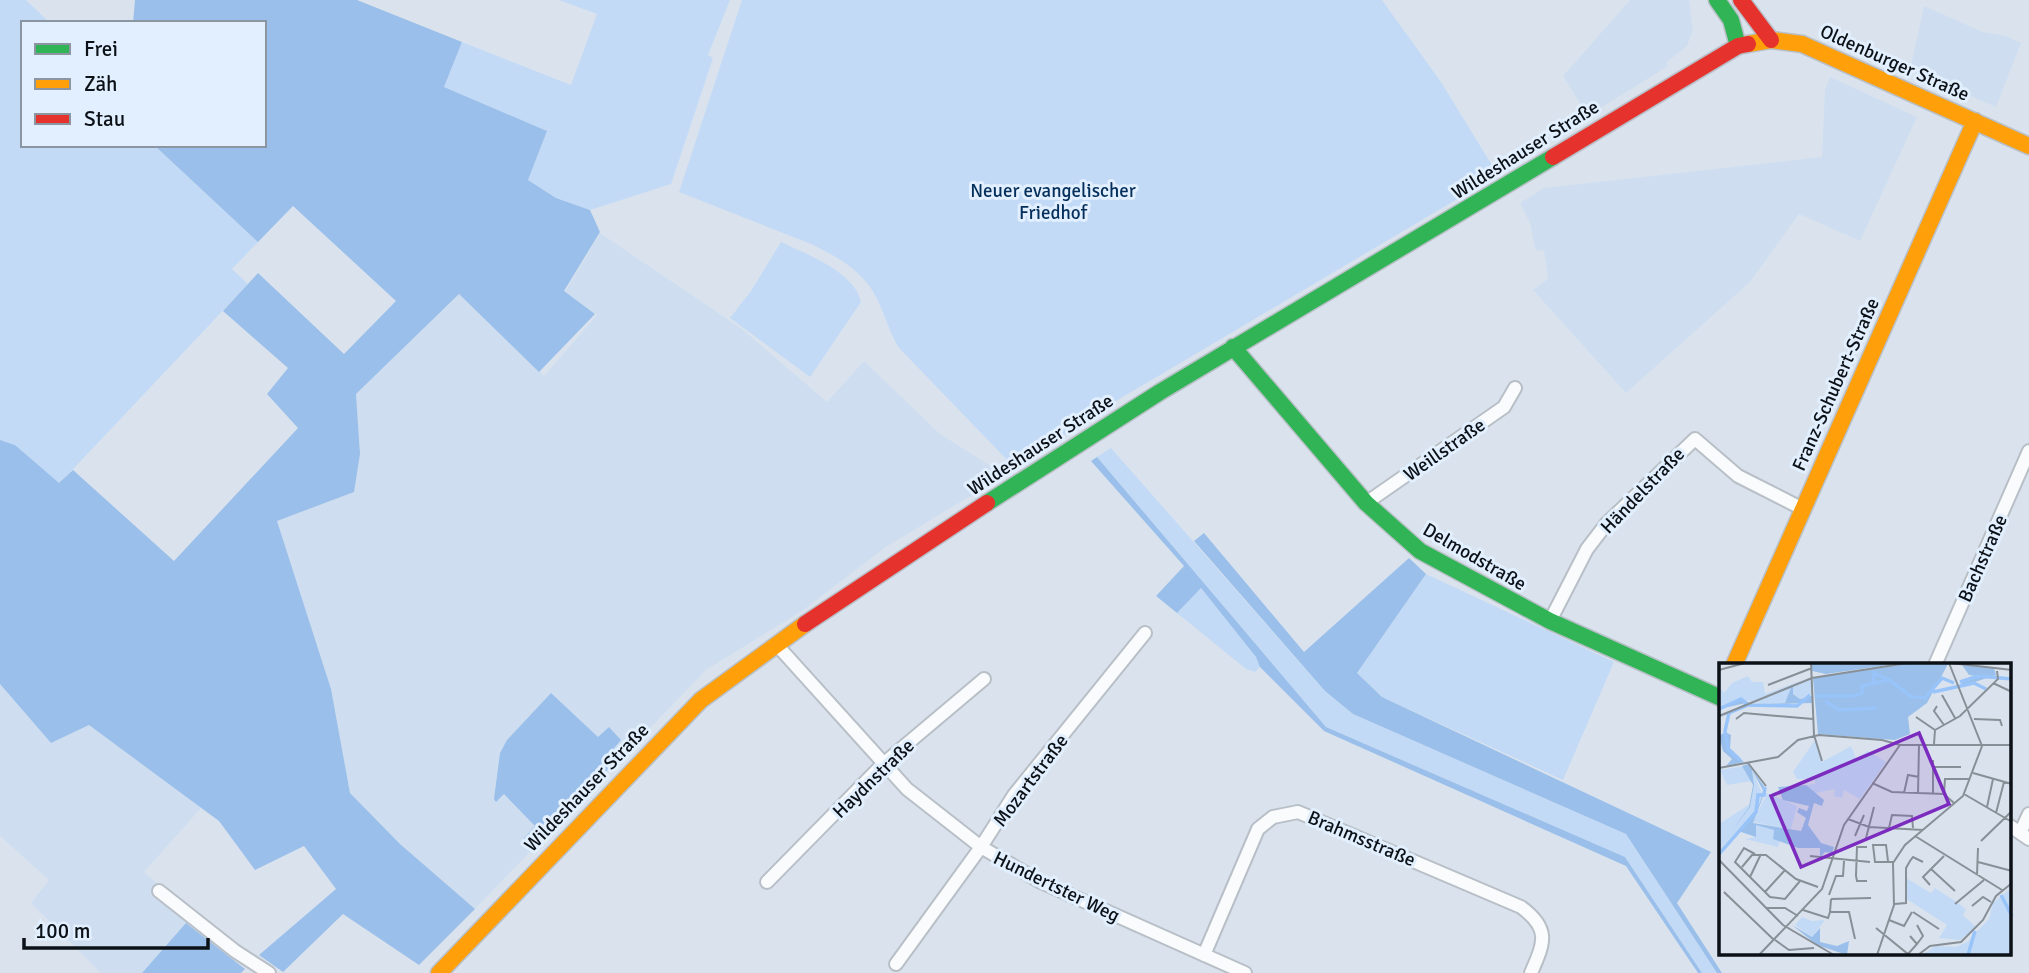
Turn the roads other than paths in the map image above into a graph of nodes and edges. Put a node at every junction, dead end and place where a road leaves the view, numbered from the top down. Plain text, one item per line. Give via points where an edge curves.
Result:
1 (1717, 0) edge
2 (1741, 0) edge
3 (1771, 40) junction
4 (1738, 46) junction
5 (1975, 121) junction
6 (2029, 146) edge
7 (1233, 347) junction
8 (1514, 388) dead end
9 (2028, 457) edge
10 (1366, 503) junction
11 (1803, 509) junction
12 (1550, 621) junction
13 (1145, 633) dead end
14 (776, 644) junction
15 (1735, 663) edge
16 (1937, 663) edge
17 (984, 679) dead end
18 (1719, 697) edge
19 (883, 764) junction
20 (2029, 814) edge
21 (2020, 832) edge
22 (981, 847) junction
23 (768, 882) dead end
24 (159, 891) dead end
25 (1204, 955) junction
26 (896, 964) dead end
27 (269, 973) edge
28 (439, 973) edge
29 (1245, 973) edge
30 (1531, 973) edge

1 - 4 main road via 1731,20
2 - 3 main road
3 - 4 main road, Oldenburger Straße
3 - 5 main road, Oldenburger Straße via 1827,53
4 - 7 main road, Wildeshauser Straße
5 - 6 main road, Oldenburger Straße
5 - 11 main road, Franz-Schubert-Straße
7 - 10 main road, Delmodstraße
7 - 14 main road, Wildeshauser Straße via 903,557
8 - 10 street, Weillstraße via 1504,407
9 - 16 street, Bachstraße
10 - 12 main road, Delmodstraße via 1420,551
11 - 12 street, Händelstraße via 1738,477 1695,439 1594,540
11 - 15 main road, Franz-Schubert-Straße
12 - 18 main road, Delmodstraße
13 - 22 street, Mozartstraße via 1014,795
14 - 19 street, Hundertster Weg
14 - 28 main road, Wildeshauser Straße via 675,725
17 - 19 street, Haydnstraße
19 - 22 street, Hundertster Weg via 907,789
19 - 23 street, Haydnstraße
20 - 21 street
22 - 25 street, Hundertster Weg via 1041,882
22 - 26 street, Mozartstraße
24 - 27 street
25 - 29 street, Hundertster Weg
25 - 30 street, Brahmsstraße via 1258,830 1273,817 1298,812 1521,906 1543,931

